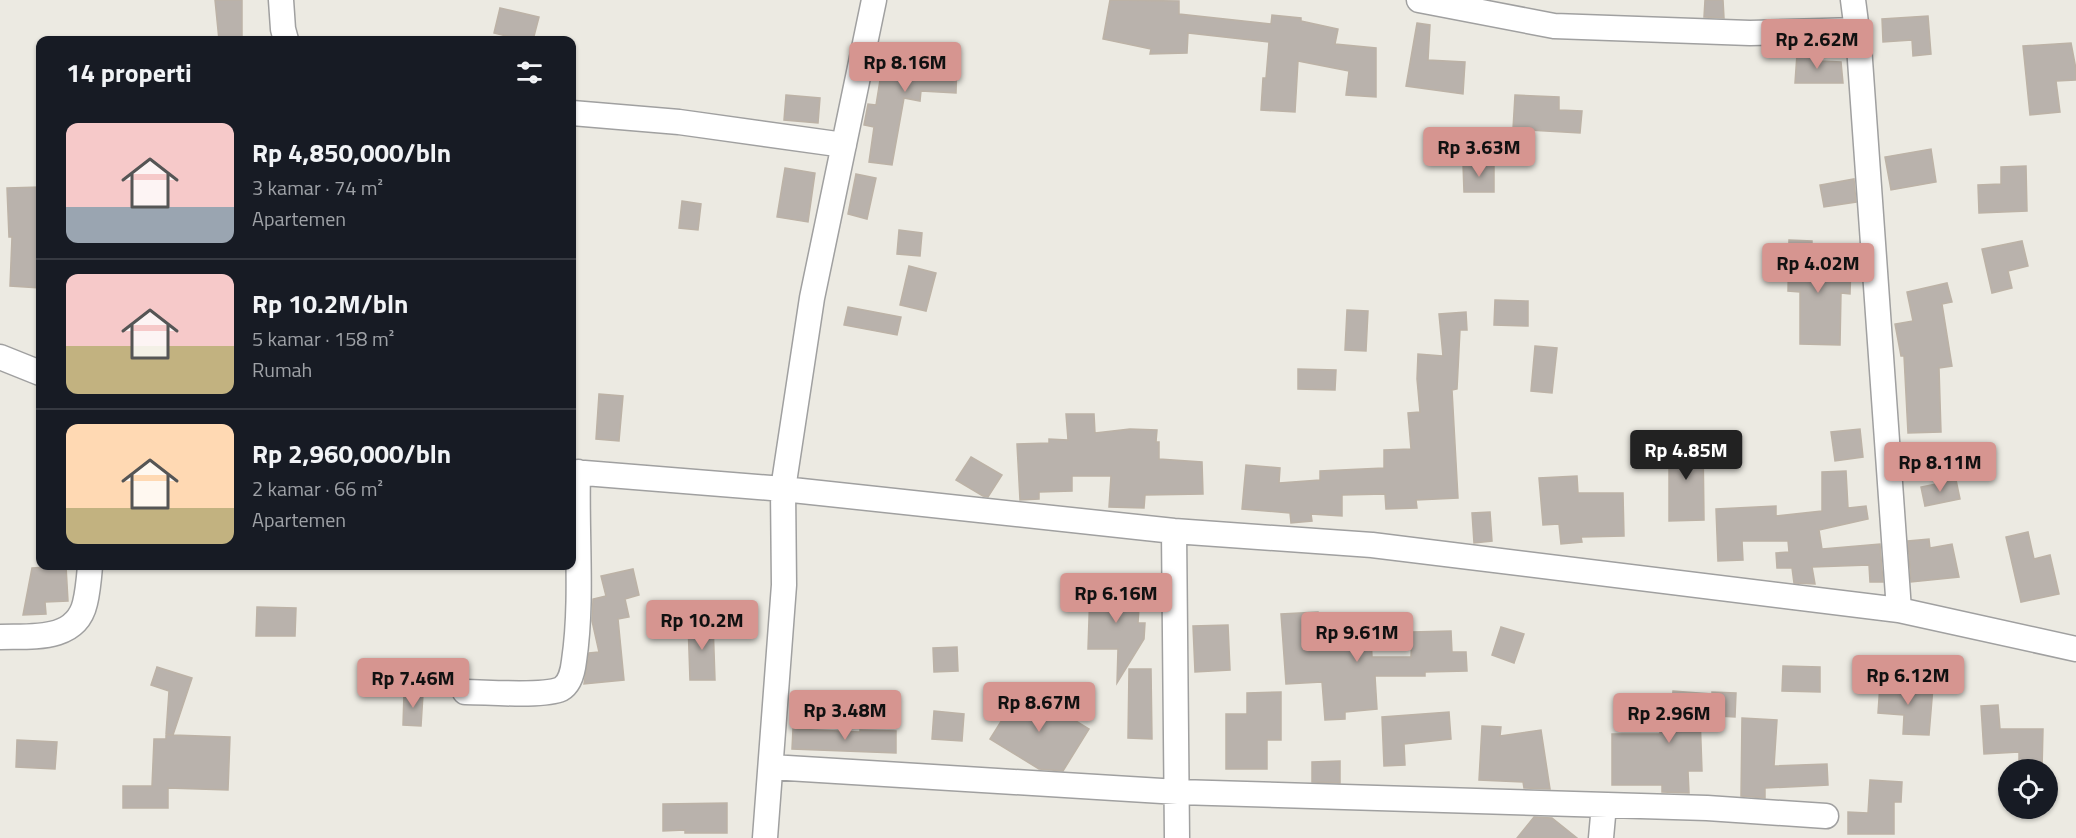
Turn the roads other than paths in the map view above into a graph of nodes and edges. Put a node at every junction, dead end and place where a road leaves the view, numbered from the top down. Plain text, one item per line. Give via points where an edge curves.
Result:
1 (281, 0) edge
2 (874, 0) edge
3 (1419, 0) edge
4 (1853, 0) edge
5 (1857, 30) junction
6 (285, 36) edge
7 (576, 113) edge
8 (844, 145) junction
9 (0, 357) edge
10 (36, 371) edge
11 (576, 472) edge
12 (783, 489) junction
13 (1174, 531) junction
14 (576, 547) edge
15 (90, 570) edge
16 (1899, 610) junction
17 (0, 637) edge
18 (2076, 649) edge
19 (465, 692) dead end
20 (771, 766) junction
21 (1178, 792) junction
22 (1604, 805) junction
23 (1826, 816) dead end
24 (765, 838) edge
25 (1178, 838) edge
26 (1601, 838) edge

1 - 6 street
2 - 8 street
3 - 5 street via 1554,26 1750,33
4 - 5 street
5 - 16 street
7 - 8 street via 679,122
8 - 12 street via 812,298
9 - 10 street
11 - 12 street
12 - 13 street
12 - 20 street via 784,585
13 - 16 street via 1372,545
13 - 21 street
14 - 19 street via 577,622 568,683 561,689 539,692
15 - 17 street via 85,606 73,626 61,633
16 - 18 street
20 - 21 street
20 - 24 street
21 - 22 street
21 - 25 street
22 - 23 street
22 - 26 street

